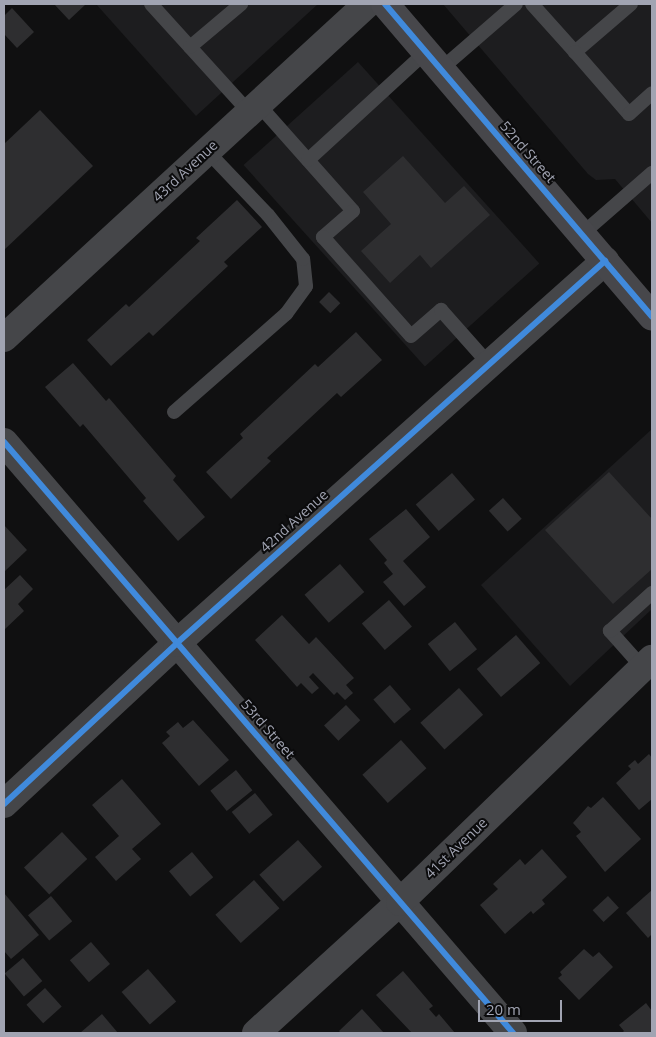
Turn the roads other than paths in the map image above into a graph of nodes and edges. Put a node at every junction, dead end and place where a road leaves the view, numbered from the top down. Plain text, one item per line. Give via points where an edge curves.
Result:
1 (150, 4) edge
2 (241, 4) edge
3 (367, 4) edge
4 (385, 4) edge
5 (516, 4) edge
6 (532, 4) edge
7 (631, 4) edge
8 (190, 47) junction
9 (575, 52) junction
10 (433, 61) junction
11 (652, 93) edge
12 (253, 108) junction
13 (207, 151) junction
14 (308, 160) junction
15 (652, 173) edge
16 (582, 234) junction
17 (605, 261) junction
18 (652, 317) edge
19 (4, 338) edge
20 (489, 364) junction
21 (174, 412) dead end
22 (4, 442) edge
23 (652, 593) edge
24 (177, 643) junction
25 (648, 663) edge
26 (4, 804) edge
27 (400, 902) junction
28 (256, 1033) edge
29 (513, 1033) edge

1 - 8 lane
2 - 8 lane
3 - 12 street, 43rd Avenue
4 - 10 main road, 52nd Street
5 - 10 lane
6 - 9 lane
7 - 9 lane
8 - 12 lane
9 - 11 lane via 629,114
10 - 14 lane
10 - 16 main road, 52nd Street
12 - 13 street, 43rd Avenue
12 - 14 lane
13 - 19 street, 43rd Avenue
13 - 21 lane via 268,215 302,259 306,286 286,314
14 - 20 lane via 353,211 323,237 411,336 441,310
15 - 16 lane
16 - 17 main road, 52nd Street
17 - 18 main road, 52nd Street
17 - 20 street, 42nd Avenue
20 - 24 street, 42nd Avenue
22 - 24 street, 53rd Street
23 - 25 lane via 610,631
24 - 26 street, 42nd Avenue
24 - 27 street, 53rd Street
25 - 27 street, 41st Avenue
27 - 28 street, 41st Avenue
27 - 29 street, 53rd Street

